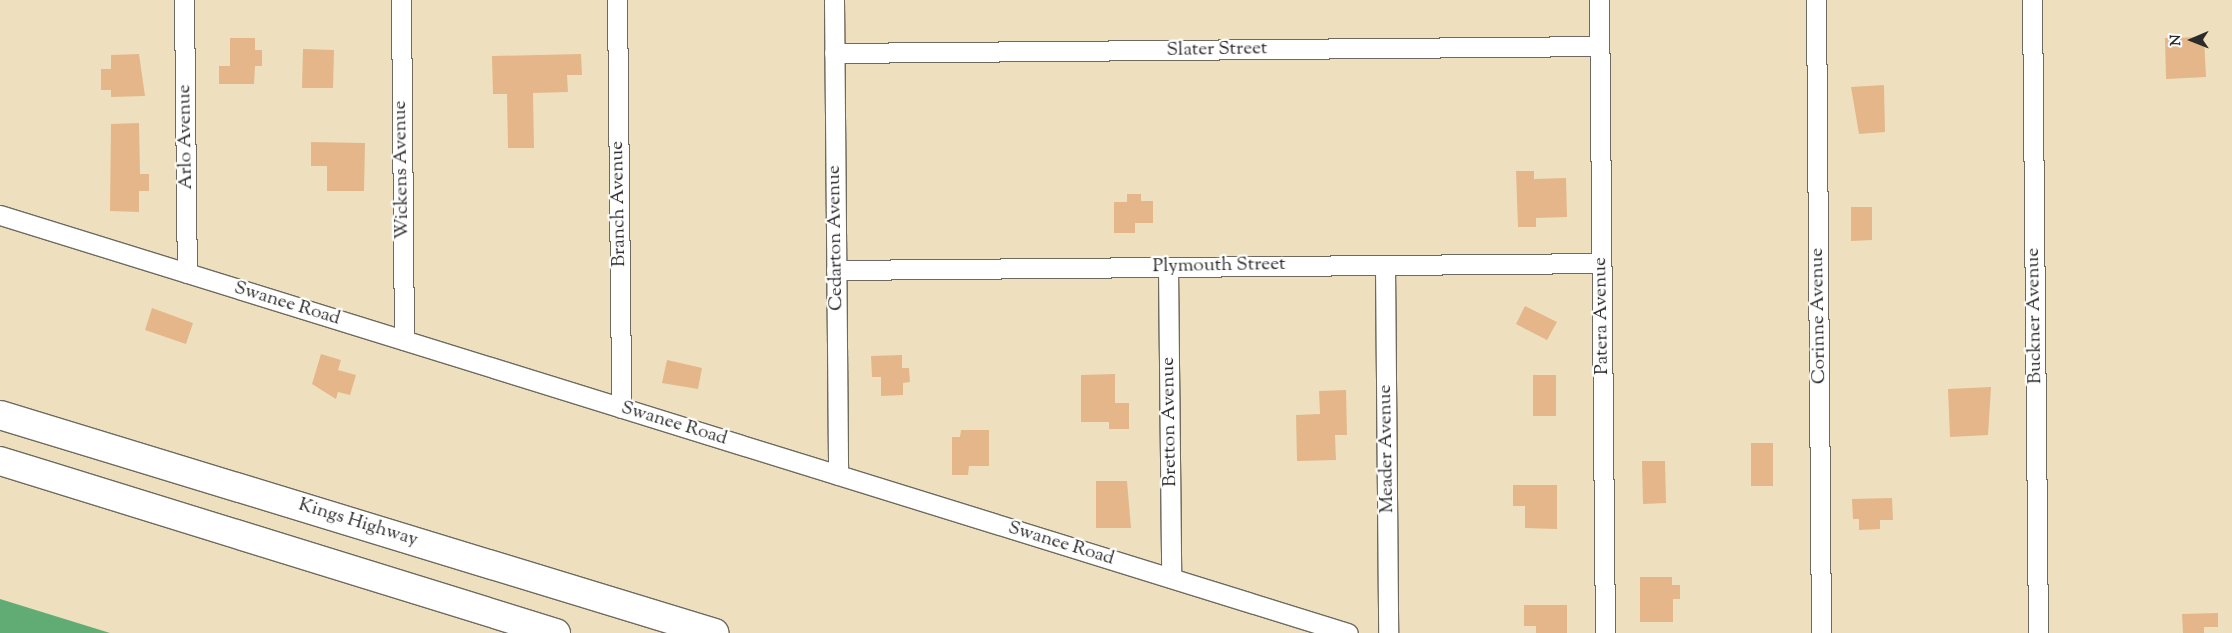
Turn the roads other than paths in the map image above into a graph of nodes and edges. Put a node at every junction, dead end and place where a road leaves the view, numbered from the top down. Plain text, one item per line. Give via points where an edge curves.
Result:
1 (184, 0) edge
2 (401, 0) edge
3 (618, 0) edge
4 (834, 0) edge
5 (1599, 0) edge
6 (1816, 0) edge
7 (2032, 0) edge
8 (1599, 46) junction
9 (834, 53) junction
10 (0, 215) edge
11 (1602, 263) junction
12 (1385, 265) junction
13 (1168, 267) junction
14 (836, 270) junction
15 (187, 273) junction
16 (404, 340) junction
17 (621, 408) junction
18 (0, 415) edge
19 (0, 461) edge
20 (838, 475) junction
21 (1171, 578) junction
22 (556, 633) edge
23 (715, 633) edge
24 (1348, 633) edge
25 (1388, 633) edge
26 (1605, 633) edge
27 (1821, 633) edge
28 (2038, 633) edge

1 - 15 street, Arlo Avenue
2 - 16 street, Wickens Avenue
3 - 17 street, Branch Avenue
4 - 9 street, Cedarton Avenue
5 - 8 street, Patera Avenue
6 - 27 street, Corinne Avenue
7 - 28 street, Buckner Avenue
8 - 9 street, Slater Street
8 - 11 street, Patera Avenue
9 - 14 street, Cedarton Avenue
10 - 15 street, Swanee Road
11 - 12 street, Plymouth Street
11 - 26 street, Patera Avenue
12 - 13 street, Plymouth Street
12 - 25 street, Meader Avenue
13 - 14 street, Plymouth Street
13 - 21 street, Bretton Avenue
14 - 20 street, Cedarton Avenue
15 - 16 street, Swanee Road
16 - 17 street, Swanee Road
17 - 20 street, Swanee Road
18 - 23 main road, Kings Highway
19 - 22 main road
20 - 21 street, Swanee Road
21 - 24 street, Swanee Road

